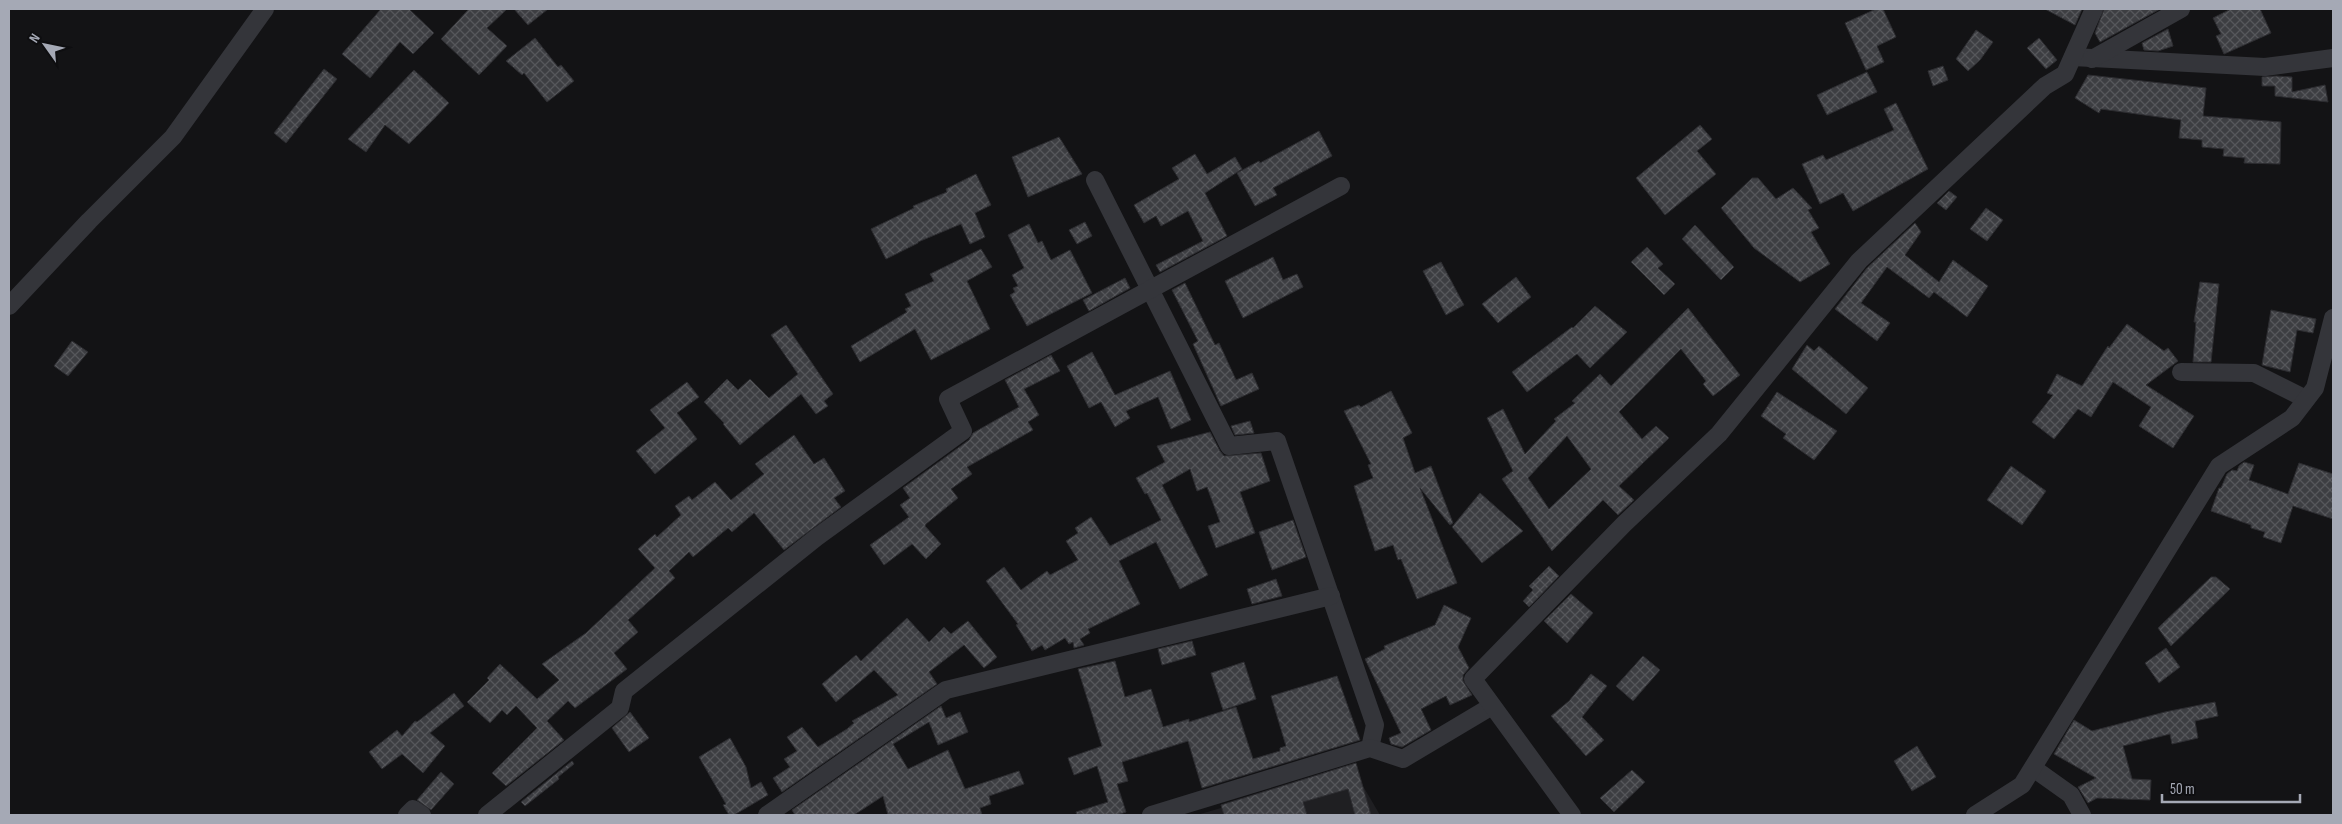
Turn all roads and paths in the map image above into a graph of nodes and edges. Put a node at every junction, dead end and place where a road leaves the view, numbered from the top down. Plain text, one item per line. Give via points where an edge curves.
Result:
1 (265, 9) edge
2 (2094, 9) edge
3 (2181, 9) edge
4 (2073, 57) junction
5 (2333, 58) edge
6 (2092, 59) junction
7 (1095, 180) dead end
8 (1341, 186) dead end
9 (1151, 290) junction
10 (9, 306) edge
11 (2333, 318) edge
12 (2181, 372) dead end
13 (2306, 399) junction
14 (1331, 596) junction
15 (1492, 706) junction
16 (1370, 748) junction
17 (2032, 768) junction
18 (407, 815) edge
19 (422, 815) edge
20 (487, 815) edge
21 (767, 815) edge
22 (1151, 815) edge
23 (1572, 815) edge
24 (1975, 815) edge
25 (2082, 815) edge

1 - 10 street via 173,137
2 - 4 street
3 - 6 street
4 - 6 street
4 - 15 street via 2065,74 2045,86 1859,261 1719,434 1624,524 1473,680
5 - 6 street via 2265,67
7 - 9 street
8 - 9 street
9 - 14 street via 1229,446 1277,441
9 - 20 street via 948,400 963,431 817,537 624,691 620,708
11 - 13 street via 2315,388
12 - 13 street via 2254,373
13 - 17 street via 2292,418 2219,466
14 - 16 street via 1375,725
14 - 21 street via 946,690
15 - 16 street via 1403,759
15 - 23 street
16 - 22 street
17 - 24 street via 2022,785
17 - 25 street via 2071,795
18 - 19 street via 413,808

